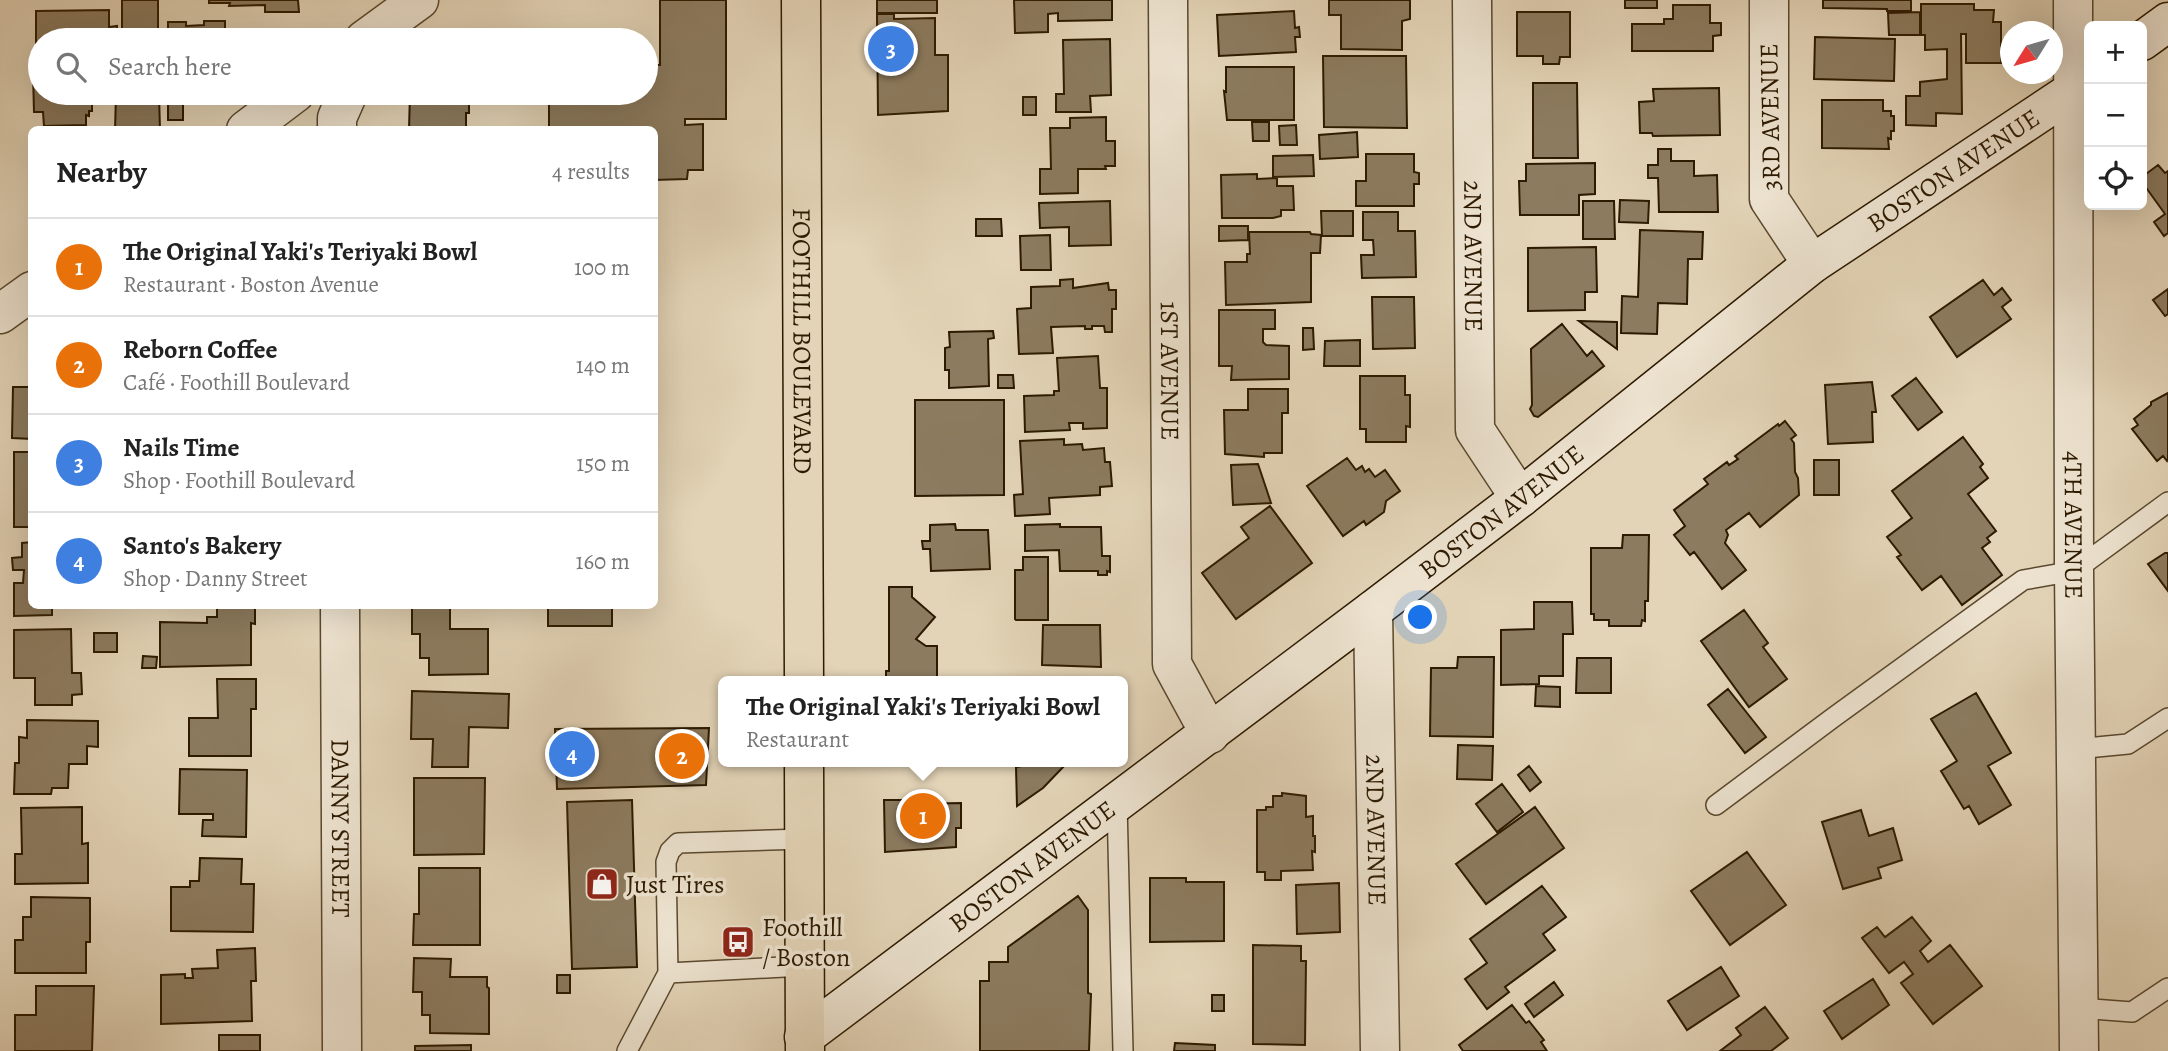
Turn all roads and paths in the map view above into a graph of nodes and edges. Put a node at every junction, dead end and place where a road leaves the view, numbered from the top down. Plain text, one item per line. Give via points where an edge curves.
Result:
1 (419, 0) edge
2 (802, 0) edge
3 (1168, 0) edge
4 (1472, 0) edge
5 (1769, 0) edge
6 (2073, 0) edge
7 (2168, 22) edge
8 (373, 28) edge
9 (2147, 37) edge
10 (2081, 85) edge
11 (279, 105) edge
12 (343, 105) edge
13 (251, 126) edge
14 (337, 126) edge
15 (1812, 264) junction
16 (28, 293) edge
17 (0, 314) edge
18 (1520, 498) junction
19 (2168, 502) edge
20 (2074, 571) junction
21 (340, 609) edge
22 (1373, 610) junction
23 (804, 676) edge
24 (2168, 718) edge
25 (1210, 734) junction
26 (2076, 749) junction
27 (804, 767) edge
28 (1117, 803) junction
29 (1716, 805) dead end
30 (804, 839) junction
31 (803, 966) junction
32 (668, 973) junction
33 (2168, 988) edge
34 (2079, 1008) junction
35 (798, 1046) edge
36 (342, 1051) edge
37 (627, 1051) edge
38 (1123, 1051) edge
39 (1380, 1051) edge
40 (2080, 1051) edge

1 - 8 street
2 - 23 main road, FOOTHILL BOULEVARD
3 - 25 street, 1ST AVENUE via 1172,664
4 - 18 street, 2ND AVENUE via 1475,430
5 - 15 street, 3RD AVENUE via 1769,199
6 - 10 street, 4TH AVENUE
7 - 9 street
10 - 15 street, BOSTON AVENUE
10 - 20 street, 4TH AVENUE
11 - 13 street
12 - 14 street
15 - 18 street, BOSTON AVENUE
16 - 17 street
18 - 22 street, BOSTON AVENUE
19 - 20 lane
20 - 26 street, 4TH AVENUE
20 - 29 lane via 2023,580
21 - 36 street, DANNY STREET
22 - 25 street, BOSTON AVENUE
22 - 39 street, 2ND AVENUE
24 - 26 lane via 2128,744
25 - 28 street, BOSTON AVENUE
26 - 34 street, 4TH AVENUE
27 - 30 main road
28 - 35 street, BOSTON AVENUE
28 - 38 lane
30 - 31 main road
30 - 32 lane via 678,843 666,862
31 - 32 lane
31 - 35 main road
32 - 37 lane
33 - 34 lane via 2132,1012
34 - 40 street, 4TH AVENUE

